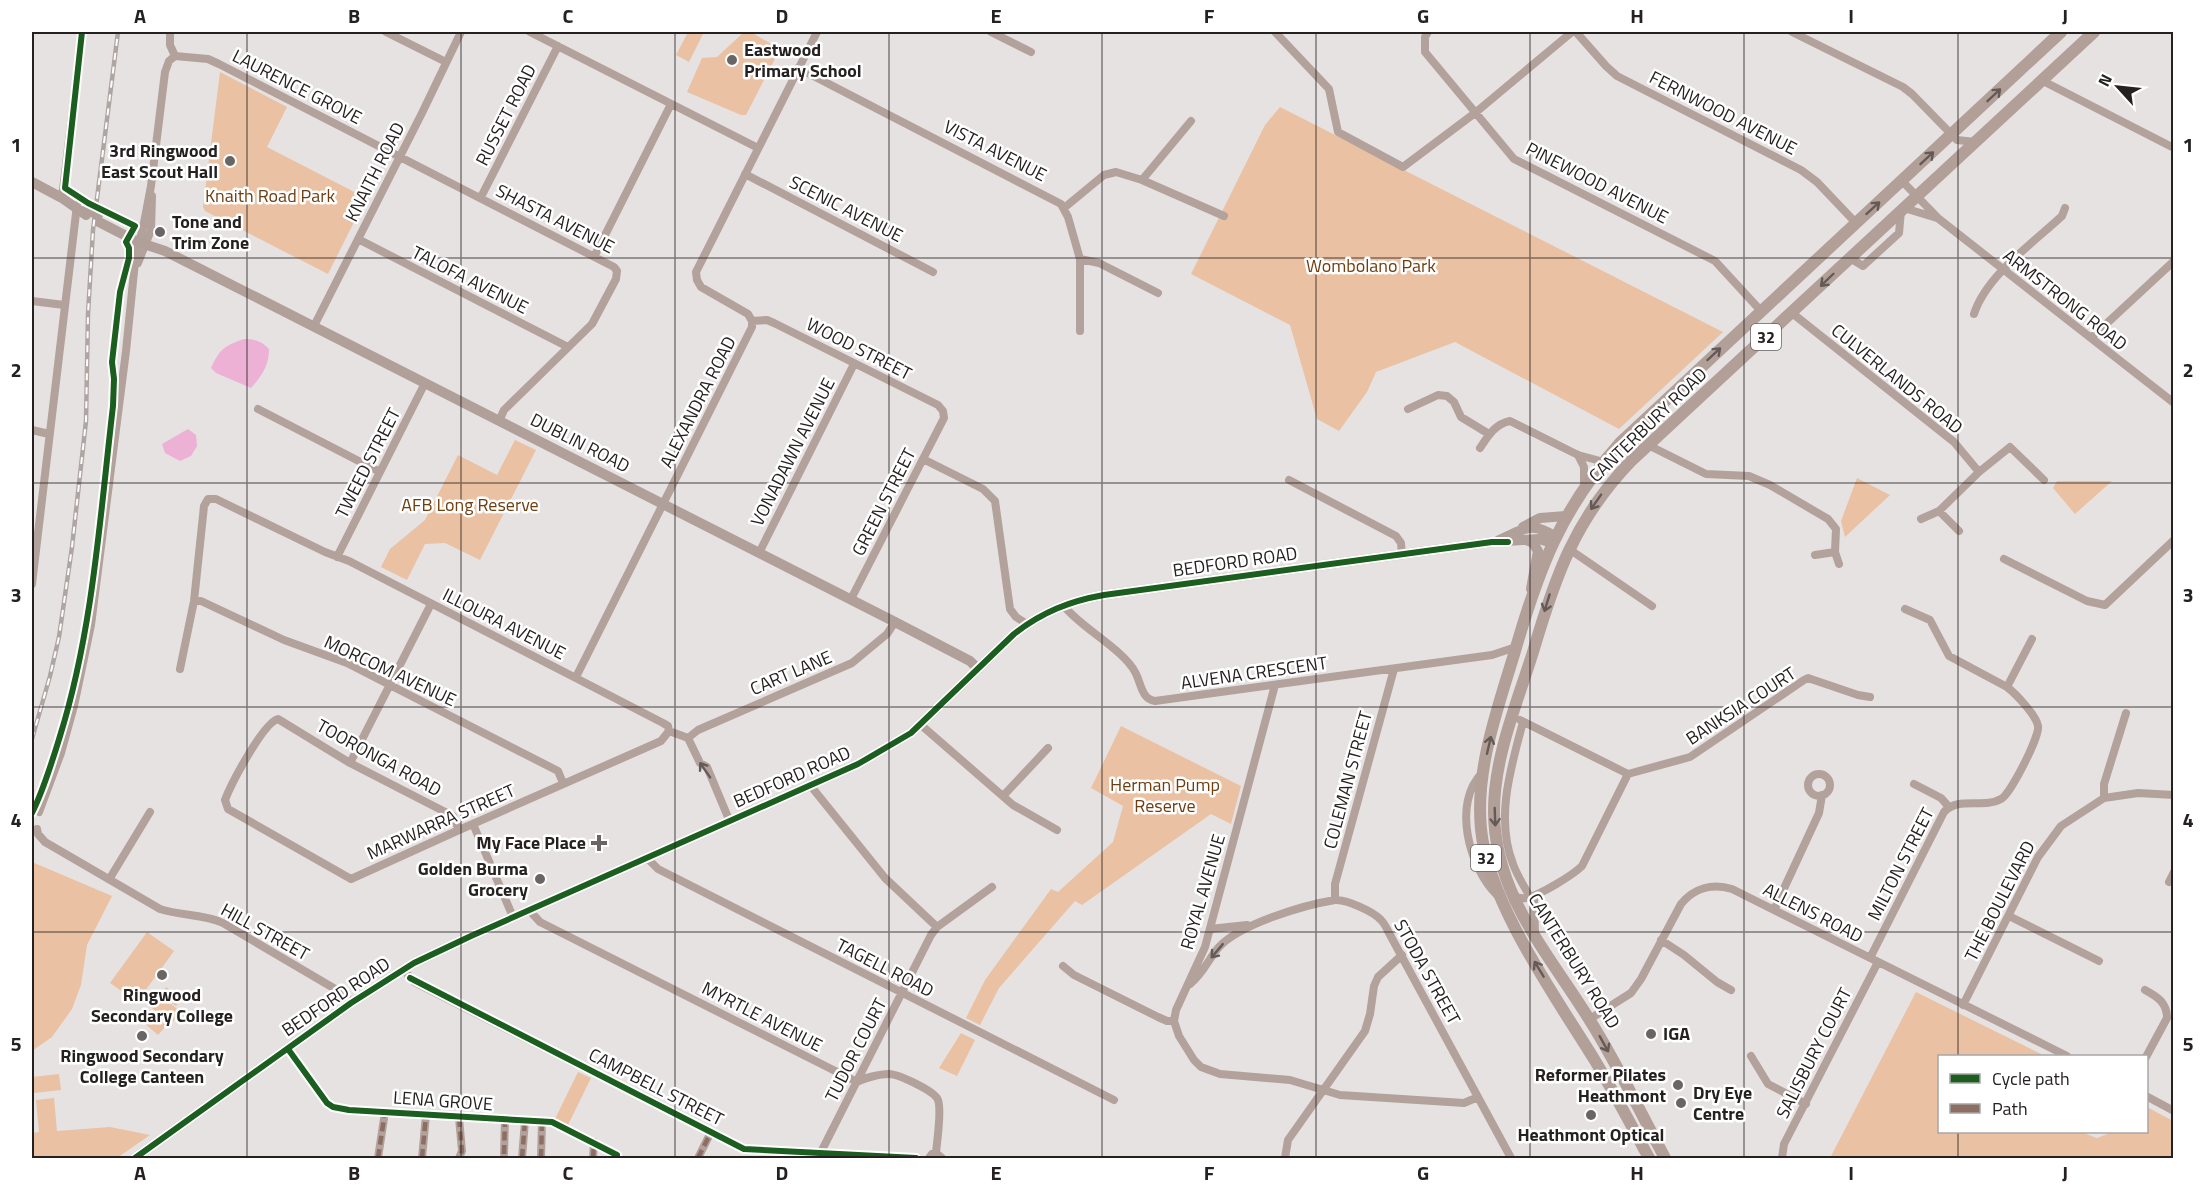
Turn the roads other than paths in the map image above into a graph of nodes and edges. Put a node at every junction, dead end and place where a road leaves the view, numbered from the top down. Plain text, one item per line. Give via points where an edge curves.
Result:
1 (82, 32) edge
2 (170, 32) edge
3 (386, 32) edge
4 (461, 32) edge
5 (530, 32) edge
6 (817, 32) edge
7 (991, 32) edge
8 (1275, 32) edge
9 (1428, 32) edge
10 (1574, 32) edge
11 (1792, 32) edge
12 (2060, 32) edge
13 (2094, 32) edge
14 (558, 46) junction
15 (2074, 50) junction
16 (1031, 52) dead end
17 (176, 56) junction
18 (446, 62) junction
19 (798, 68) junction
20 (2041, 80) junction
21 (671, 104) junction
22 (1475, 113) junction
23 (1191, 121) dead end
24 (1954, 138) junction
25 (1975, 142) junction
26 (758, 148) junction
27 (2174, 148) edge
28 (400, 156) junction
29 (1957, 158) junction
30 (745, 174) junction
31 (1142, 180) junction
32 (1902, 181) junction
33 (32, 182) edge
34 (1917, 196) junction
35 (481, 197) junction
36 (63, 198) junction
37 (1064, 208) junction
38 (2065, 208) dead end
39 (1902, 210) junction
40 (87, 212) junction
41 (1224, 216) dead end
42 (1939, 219) junction
43 (1856, 223) junction
44 (358, 239) junction
45 (143, 241) junction
46 (595, 255) junction
47 (1080, 260) junction
48 (2174, 261) edge
49 (2002, 270) junction
50 (933, 272) dead end
51 (1793, 282) junction
52 (1158, 293) dead end
53 (1809, 297) junction
54 (32, 301) edge
55 (64, 304) junction
56 (1761, 311) junction
57 (1792, 313) junction
58 (1974, 314) dead end
59 (752, 321) junction
60 (314, 326) junction
61 (1080, 331) dead end
62 (2091, 338) junction
63 (568, 347) junction
64 (854, 364) junction
65 (425, 383) junction
66 (2174, 403) edge
67 (258, 409) dead end
68 (1408, 409) dead end
69 (944, 418) joint
70 (499, 421) junction
71 (32, 430) edge
72 (49, 434) junction
73 (1489, 434) junction
74 (1648, 445) junction
75 (1480, 448) dead end
76 (1578, 455) junction
77 (923, 459) junction
78 (1604, 462) junction
79 (380, 472) junction
80 (1978, 472) junction
81 (1289, 480) dead end
82 (2044, 480) dead end
83 (1584, 488) junction
84 (663, 504) junction
85 (1939, 511) junction
86 (1566, 516) junction
87 (1921, 519) dead end
88 (1523, 527) junction
89 (1959, 531) dead end
90 (1526, 540) junction
91 (1554, 540) junction
92 (2174, 540) edge
93 (1492, 542) junction
94 (1569, 549) junction
95 (1835, 552) junction
96 (759, 553) junction
97 (1402, 554) junction
98 (1815, 555) dead end
99 (337, 556) junction
100 (2004, 559) dead end
101 (1839, 564) dead end
102 (32, 584) edge
103 (851, 599) junction
104 (194, 601) junction
105 (431, 604) junction
106 (1063, 605) junction
107 (1652, 606) dead end
108 (1527, 607) junction
109 (1905, 609) dead end
110 (896, 622) junction
111 (1027, 624) junction
112 (2032, 639) dead end
113 (1516, 647) junction
114 (1492, 655) junction
115 (1510, 668) junction
116 (180, 669) dead end
117 (978, 669) junction
118 (1394, 669) junction
119 (576, 677) junction
120 (390, 685) junction
121 (1275, 685) junction
122 (2007, 687) junction
123 (1870, 697) dead end
124 (2126, 713) dead end
125 (1518, 719) junction
126 (921, 724) junction
127 (669, 730) junction
128 (688, 738) junction
129 (1048, 748) dead end
130 (350, 764) junction
131 (1628, 774) junction
132 (563, 783) junction
133 (1914, 784) dead end
134 (810, 785) junction
135 (1822, 795) dead end
136 (2174, 795) edge
137 (1003, 796) junction
138 (2104, 798) junction
139 (1949, 807) junction
140 (228, 809) joint
141 (39, 812) dead end
142 (150, 812) dead end
143 (730, 822) junction
144 (472, 824) junction
145 (38, 829) dead end
146 (459, 830) junction
147 (1057, 830) dead end
148 (647, 858) junction
149 (2174, 872) edge
150 (110, 878) junction
151 (2169, 882) dead end
152 (992, 887) dead end
153 (1533, 897) junction
154 (1508, 898) junction
155 (1335, 900) junction
156 (529, 910) junction
157 (1774, 910) junction
158 (2009, 916) junction
159 (513, 917) junction
160 (1255, 924) junction
161 (937, 927) junction
162 (1210, 929) junction
163 (1536, 939) junction
164 (1661, 940) junction
165 (1402, 955) junction
166 (1870, 958) junction
167 (2099, 961) dead end
168 (1878, 962) junction
169 (1063, 966) dead end
170 (404, 969) junction
171 (1188, 986) junction
172 (1731, 990) dead end
173 (2145, 990) dead end
174 (902, 993) junction
175 (351, 1003) junction
176 (1963, 1005) junction
177 (1590, 1019) junction
178 (1174, 1021) junction
179 (1575, 1028) junction
180 (288, 1049) junction
181 (2065, 1055) edge
182 (2147, 1055) edge
183 (1751, 1056) dead end
184 (857, 1082) junction
185 (1323, 1090) junction
186 (1478, 1097) junction
187 (2148, 1097) edge
188 (1114, 1100) dead end
189 (1806, 1104) junction
190 (2174, 1111) edge
191 (385, 1112) junction
192 (426, 1115) junction
193 (459, 1118) junction
194 (505, 1120) junction
195 (525, 1121) junction
196 (542, 1122) junction
197 (1649, 1130) junction
198 (711, 1132) junction
199 (1637, 1136) junction
200 (594, 1142) junction
201 (821, 1152) junction
202 (504, 1154) dead end
203 (617, 1155) dead end
204 (939, 1156) edge
205 (135, 1158) edge
206 (378, 1158) edge
207 (422, 1158) edge
208 (459, 1158) edge
209 (522, 1158) edge
210 (541, 1158) edge
211 (593, 1158) edge
212 (698, 1158) edge
213 (916, 1158) edge
214 (929, 1158) edge
215 (1285, 1158) edge
216 (1511, 1158) edge
217 (1649, 1158) edge
218 (1665, 1158) edge
219 (1782, 1158) edge

1 - 36 street
2 - 17 street via 170,45
3 - 18 street
4 - 18 street, KNAITH ROAD
5 - 14 street
6 - 19 street, ALEXANDRA ROAD
7 - 16 street
8 - 22 street via 1329,89 1338,132 1394,163 1405,166
9 - 22 street, PINEWOOD AVENUE via 1425,52
10 - 22 street
10 - 43 street, FERNWOOD AVENUE via 1617,76 1801,170
11 - 24 street via 1902,87
12 - 15 main road
24 -> 12 main road, CANTERBURY ROAD / 32
13 - 15 main road, CANTERBURY ROAD / 32
14 - 21 street
14 - 35 street, RUSSET ROAD
15 - 20 main road, CANTERBURY ROAD / 32
17 - 28 street, LAURENCE GROVE via 208,59
17 - 45 street via 165,72 151,186 152,230
18 - 28 street, KNAITH ROAD
19 - 26 street, ALEXANDRA ROAD
19 - 37 street, VISTA AVENUE via 1056,200
20 - 25 main road, CANTERBURY ROAD / 32
20 - 27 street
21 - 26 street
21 - 46 street
22 - 56 street, PINEWOOD AVENUE via 1514,159 1715,261
23 - 31 street
24 - 25 street
24 - 29 street
32 -> 24 main road, CANTERBURY ROAD / 32
25 - 29 main road, CANTERBURY ROAD / 32
26 - 30 street, ALEXANDRA ROAD
28 - 35 street, SHASTA AVENUE
28 - 44 street, KNAITH ROAD
29 - 34 main road, CANTERBURY ROAD / 32
30 - 50 street, SCENIC AVENUE
30 - 59 street, ALEXANDRA ROAD via 696,272 701,287 748,314
31 - 37 street via 1110,173
31 - 41 street
32 - 34 street, ARMSTRONG ROAD
43 -> 32 main road, CANTERBURY ROAD / 32
33 - 36 main road, DUBLIN ROAD
34 - 39 main road, CANTERBURY ROAD / 32
34 - 42 street, ARMSTRONG ROAD
35 - 46 street, SHASTA AVENUE
36 - 40 main road, DUBLIN ROAD
37 - 47 street
38 - 49 street via 2062,216
39 - 42 street, ARMSTRONG ROAD
39 -> 53 main road, CANTERBURY ROAD / 32
40 - 45 main road, DUBLIN ROAD
40 - 55 street
42 - 49 street, ARMSTRONG ROAD
43 - 51 main road, CANTERBURY ROAD / 32
44 - 60 street, KNAITH ROAD
44 - 63 street, TALOFA AVENUE
45 - 60 main road, DUBLIN ROAD
45 - 141 street via 134,276 91,625 61,753
46 - 63 street, SHASTA AVENUE via 614,267 616,279 592,324
47 - 52 street via 1099,263
47 - 61 street
48 - 62 street
49 - 58 street via 1977,303
49 - 62 street, ARMSTRONG ROAD
51 - 53 main road
51 - 56 main road, CANTERBURY ROAD / 32
53 - 57 main road, CANTERBURY ROAD / 32
54 - 55 street
55 - 72 street
78 -> 56 main road, CANTERBURY ROAD / 32 via 1646,417
57 - 74 main road, CANTERBURY ROAD / 32
57 - 80 street, CULVERLANDS ROAD via 1954,442
59 - 64 street, WOOD STREET via 767,320
59 - 84 street, ALEXANDRA ROAD
60 - 65 main road, DUBLIN ROAD
62 - 66 street, ARMSTRONG ROAD
63 - 70 street, SHASTA AVENUE via 504,410
64 - 69 street, WOOD STREET via 938,405
64 - 96 street, VONADAWN AVENUE
65 - 70 main road, DUBLIN ROAD
65 - 79 street, TWEED STREET
67 - 79 street
68 - 73 street via 1438,395 1447,396 1461,417
69 - 77 street, GREEN STREET
70 - 84 main road, DUBLIN ROAD
71 - 72 street
72 - 102 street
73 - 75 street
73 - 76 street via 1499,424 1510,421
74 -> 94 main road, CANTERBURY ROAD / 32 via 1599,498
74 - 95 street via 1706,474 1749,476 1770,485 1828,519 1836,529
76 - 78 street
76 - 83 street via 1584,467
77 - 103 street, GREEN STREET
77 - 111 street via 983,489 995,501 1010,609
78 - 83 main road, CANTERBURY ROAD / 32
79 - 99 street, TWEED STREET
80 - 82 street via 2010,447
80 - 85 street
81 - 97 street via 1396,536
83 - 86 main road, CANTERBURY ROAD / 32
84 - 96 main road, DUBLIN ROAD
84 - 119 street, ALEXANDRA ROAD
85 - 87 street
85 - 89 street
86 - 88 main road, BEDFORD ROAD via 1540,518
86 - 91 main road, CANTERBURY ROAD / 32
88 - 91 main road via 1538,527
88 - 93 main road, BEDFORD ROAD
90 - 91 main road, BEDFORD ROAD
90 - 93 main road, BEDFORD ROAD
90 - 108 main road via 1538,551
91 - 94 main road
91 - 108 main road, CANTERBURY ROAD / 32
92 - 100 street via 2105,605 2087,601
93 - 97 main road, BEDFORD ROAD
94 - 107 street
94 -> 125 main road, CANTERBURY ROAD / 32 via 1550,595
95 - 98 street
95 - 101 street
96 - 103 main road, DUBLIN ROAD
97 - 106 main road, BEDFORD ROAD via 1104,595
99 - 104 street, ILLOURA AVENUE via 216,499 208,499 204,506
99 - 105 street, ILLOURA AVENUE
103 - 110 main road, DUBLIN ROAD
104 - 116 street
104 - 120 street, MORCOM AVENUE via 347,663
105 - 119 street, ILLOURA AVENUE
105 - 120 street
106 - 111 main road, BEDFORD ROAD
106 - 121 street, ALVENA CRESCENT via 1126,660 1150,700
108 - 113 main road, CANTERBURY ROAD / 32
109 - 122 street via 1930,620 1949,656
110 - 117 main road, DUBLIN ROAD
110 - 128 street, CART LANE via 852,663 698,730
111 - 117 main road, BEDFORD ROAD
112 - 122 street
113 - 114 street, ALVENA CRESCENT
113 - 115 main road, CANTERBURY ROAD / 32
114 - 115 street via 1503,658
114 - 118 street, ALVENA CRESCENT
154 -> 115 main road, CANTERBURY ROAD / 32 via 1491,872 1483,844 1480,801
117 - 126 main road, BEDFORD ROAD
118 - 121 street, ALVENA CRESCENT
118 - 155 street, COLEMAN STREET via 1335,884
119 - 127 street, ILLOURA AVENUE via 663,723
120 - 130 street
120 - 132 street, MORCOM AVENUE via 558,771
121 - 162 street, ROYAL AVENUE
122 - 139 street, MILTON STREET via 2037,723 2038,734 2005,797
123 - 131 street, BANKSIA COURT via 1808,678 1690,758
124 - 138 street via 2104,784
125 - 131 street
125 - 153 street, CANTERBURY ROAD via 1506,818 1510,857
125 -> 154 main road, CANTERBURY ROAD / 32 via 1498,774 1494,813
126 - 134 main road, BEDFORD ROAD via 898,743
126 - 137 street
127 - 128 street, ILLOURA AVENUE
127 - 132 street, MARWARRA STREET via 661,741
143 -> 128 street via 707,767 700,763
129 - 137 street
130 - 140 street, TOORONGA ROAD via 278,719 270,722 238,772 225,800
130 - 146 street, TOORONGA ROAD via 453,816
131 - 153 street via 1582,866
132 - 144 street, MARWARRA STREET
133 - 139 street via 1941,798
134 - 143 main road, BEDFORD ROAD
134 - 161 street via 885,878
135 - 157 street via 1819,813
136 - 138 street, THE BOULEVARD via 2138,793
137 - 147 street via 1024,813
138 - 158 street, THE BOULEVARD via 2061,826 2048,842
139 - 166 street, MILTON STREET
140 - 146 street, MARWARRA STREET via 351,879
142 - 150 street
143 - 148 main road, BEDFORD ROAD
144 - 146 street, MARWARRA STREET
144 - 159 street
145 - 150 street, HILL STREET via 45,842
148 - 156 main road, BEDFORD ROAD
148 - 174 street, TAGELL ROAD via 658,870
149 - 151 street
150 - 175 street, HILL STREET via 160,909 224,923 342,993
152 - 161 street, TUDOR COURT
153 - 154 street
153 - 163 street
154 - 163 main road, CANTERBURY ROAD / 32
179 -> 154 main road, CANTERBURY ROAD / 32 via 1530,952
155 - 160 street
155 - 165 street, STODA STREET via 1346,901 1381,919
156 - 159 main road, BEDFORD ROAD
156 - 184 street, MYRTLE AVENUE via 540,922
157 - 164 street, ALLENS ROAD via 1726,887 1702,888 1689,894 1681,904
157 - 166 street, ALLENS ROAD
158 - 167 street
158 - 176 street, THE BOULEVARD
159 - 170 main road, BEDFORD ROAD
160 - 162 street
160 -> 171 street via 1219,946
161 - 174 street, TUDOR COURT
162 - 171 street, ROYAL AVENUE
163 - 177 main road, CANTERBURY ROAD / 32
164 - 172 street
164 - 177 street, ALLENS ROAD via 1631,993
165 - 185 street via 1378,977 1365,1031
165 - 186 street, STODA STREET
166 - 168 street, ALLENS ROAD
168 - 176 street, ALLENS ROAD
168 - 189 street, SALISBURY COURT
169 - 178 street via 1158,1017
170 - 175 main road, BEDFORD ROAD
170 - 198 street, CAMPBELL STREET via 414,982
171 - 178 street, ROYAL AVENUE
173 - 182 street via 2158,997 2167,1012
174 - 184 street, TUDOR COURT
174 - 188 street, TAGELL ROAD
175 - 180 main road, BEDFORD ROAD
176 - 181 street, ALLENS ROAD
177 - 179 main road
177 -> 197 main road, CANTERBURY ROAD / 32
178 - 185 street via 1185,1050 1209,1071 1290,1080
179 - 199 main road, CANTERBURY ROAD / 32
180 - 191 street, LENA GROVE via 333,1107
180 - 205 main road, BEDFORD ROAD
183 - 189 street via 1768,1083
184 - 201 street, TUDOR COURT
184 - 204 street via 892,1074 934,1095 939,1105
185 - 186 street via 1340,1095 1464,1103
185 - 215 street via 1288,1140
186 - 216 street, STODA STREET
187 - 190 street
189 - 219 street, SALISBURY COURT via 1784,1144
191 - 192 street, LENA GROVE
191 - 206 street
192 - 193 street, LENA GROVE
192 - 207 street
193 - 194 street, LENA GROVE
193 - 208 street
194 - 195 street, LENA GROVE
194 - 202 street
195 - 196 street, LENA GROVE
195 - 209 street
196 - 200 street, LENA GROVE via 552,1122
196 - 210 street
197 - 199 main road
197 - 218 main road, CANTERBURY ROAD / 32
198 - 201 street, CAMPBELL STREET via 744,1149
198 - 212 street
199 - 217 main road, CANTERBURY ROAD / 32
200 - 203 street, LENA GROVE
200 - 211 street
201 - 213 street, CAMPBELL STREET
204 - 214 street

